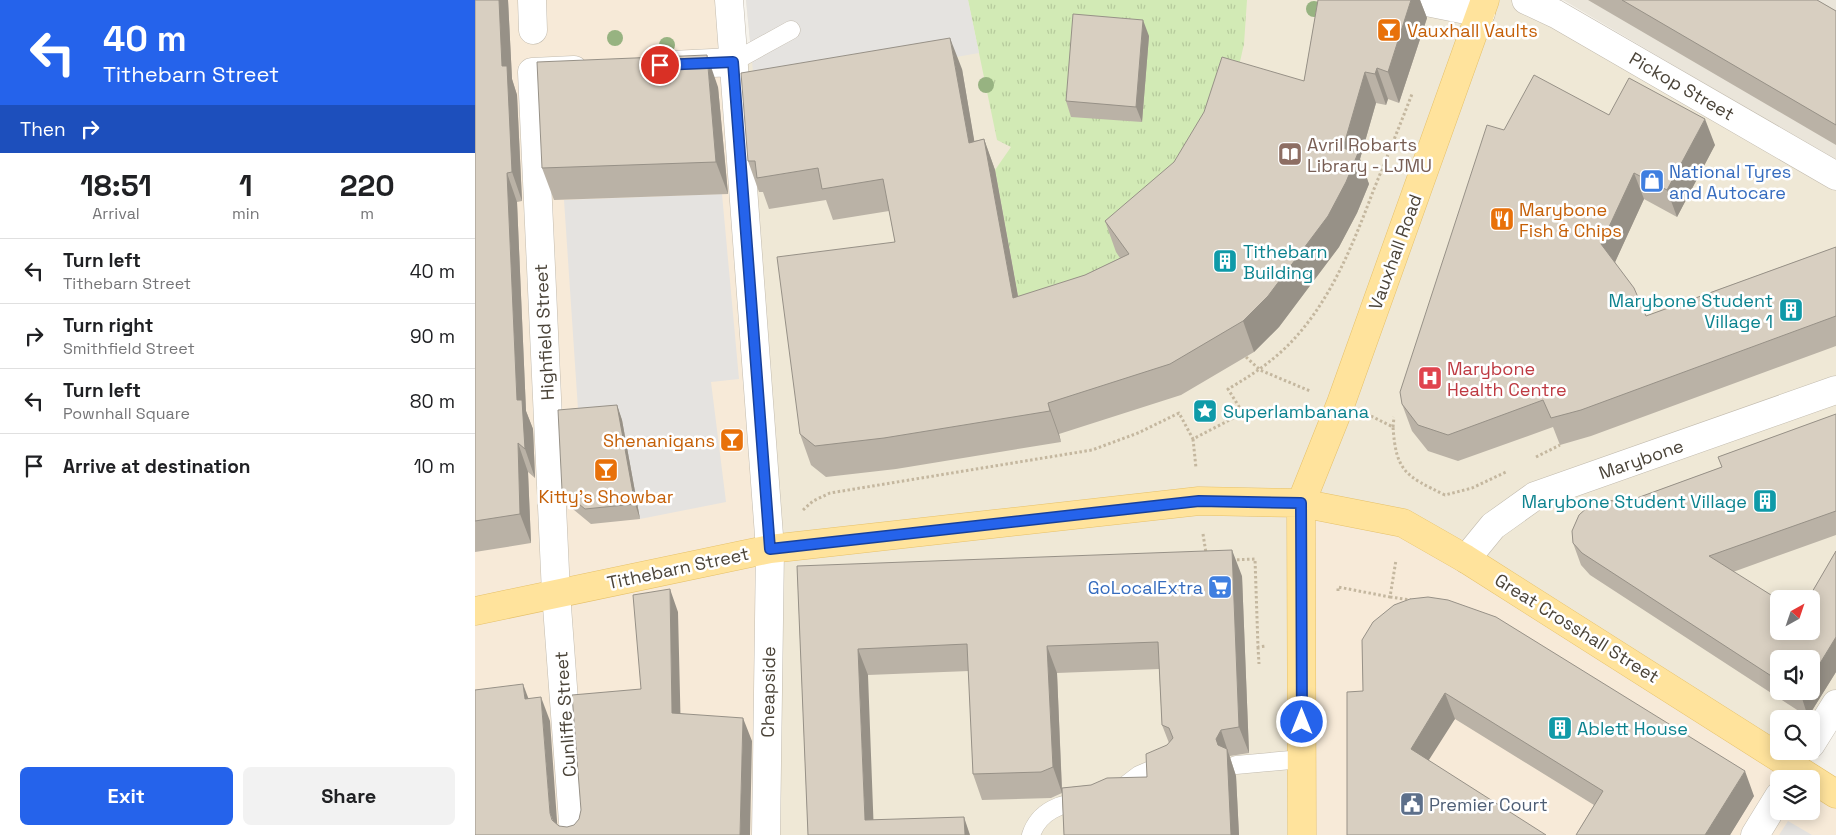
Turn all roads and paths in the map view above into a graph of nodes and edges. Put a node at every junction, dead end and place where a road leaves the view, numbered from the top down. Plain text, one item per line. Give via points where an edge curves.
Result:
1 (531, 0) edge
2 (729, 0) edge
3 (1417, 0) edge
4 (1526, 0) edge
5 (1483, 6) edge
6 (533, 30) dead end
7 (791, 30) dead end
8 (733, 62) junction
9 (647, 66) edge
10 (599, 68) edge
11 (1414, 88) dead end
12 (1836, 176) edge
13 (1246, 357) dead end
14 (1259, 370) junction
15 (1836, 390) edge
16 (1341, 403) junction
17 (1394, 417) dead end
18 (1393, 427) junction
19 (1560, 445) edge
20 (1534, 458) dead end
21 (1507, 471) dead end
22 (1301, 503) junction
23 (1403, 523) junction
24 (770, 549) junction
25 (1466, 559) junction
26 (1226, 560) edge
27 (556, 592) junction
28 (1338, 597) dead end
29 (1390, 597) junction
30 (1414, 600) edge
31 (475, 611) edge
32 (1301, 646) junction
33 (1258, 647) junction
34 (1259, 664) dead end
35 (1836, 704) edge
36 (1820, 730) edge
37 (1302, 759) junction
38 (1172, 762) edge
39 (1236, 765) dead end
40 (1798, 766) edge
41 (1836, 794) edge
42 (1770, 811) edge
43 (574, 835) edge
44 (765, 835) edge
45 (1031, 835) edge
46 (1302, 835) edge
47 (1755, 835) edge

1 - 6 street
2 - 8 street, Cheapside
3 - 5 street
4 - 12 street, Pickop Street
5 - 16 main road, Vauxhall Road
7 - 8 lane
8 - 9 street
8 - 24 street, Cheapside
10 - 27 street, Highfield Street via 532,72
11 - 14 path via 1354,243 1331,287 1308,322 1282,351
13 - 14 path
14 - 16 path
14 - 24 path via 1228,389 1243,413 1193,439 1179,413 1092,450 830,493 813,501
15 - 25 street, Marybone via 1535,496 1493,526
16 - 18 path
16 - 22 main road, Vauxhall Road
17 - 18 path
18 - 21 path via 1400,466 1419,482 1445,495 1472,488
19 - 20 path
22 - 23 main road, Great Crosshall Street
22 - 24 main road, Tithebarn Street via 1199,501
22 - 32 main road
23 - 25 main road, Great Crosshall Street
23 - 29 path
24 - 27 main road, Tithebarn Street
24 - 44 street, Cheapside
25 - 40 main road, Great Crosshall Street
26 - 33 path via 1255,559
27 - 31 main road, Tithebarn Street
27 - 43 street, Cunliffe Street
28 - 29 path via 1338,587
29 - 30 path
32 - 33 path
32 - 37 main road
33 - 34 path
35 - 36 street
37 - 39 lane
37 - 46 main road
38 - 45 lane via 1139,776 1099,801 1062,804 1049,811
40 - 41 main road, Great Crosshall Street
42 - 47 street

